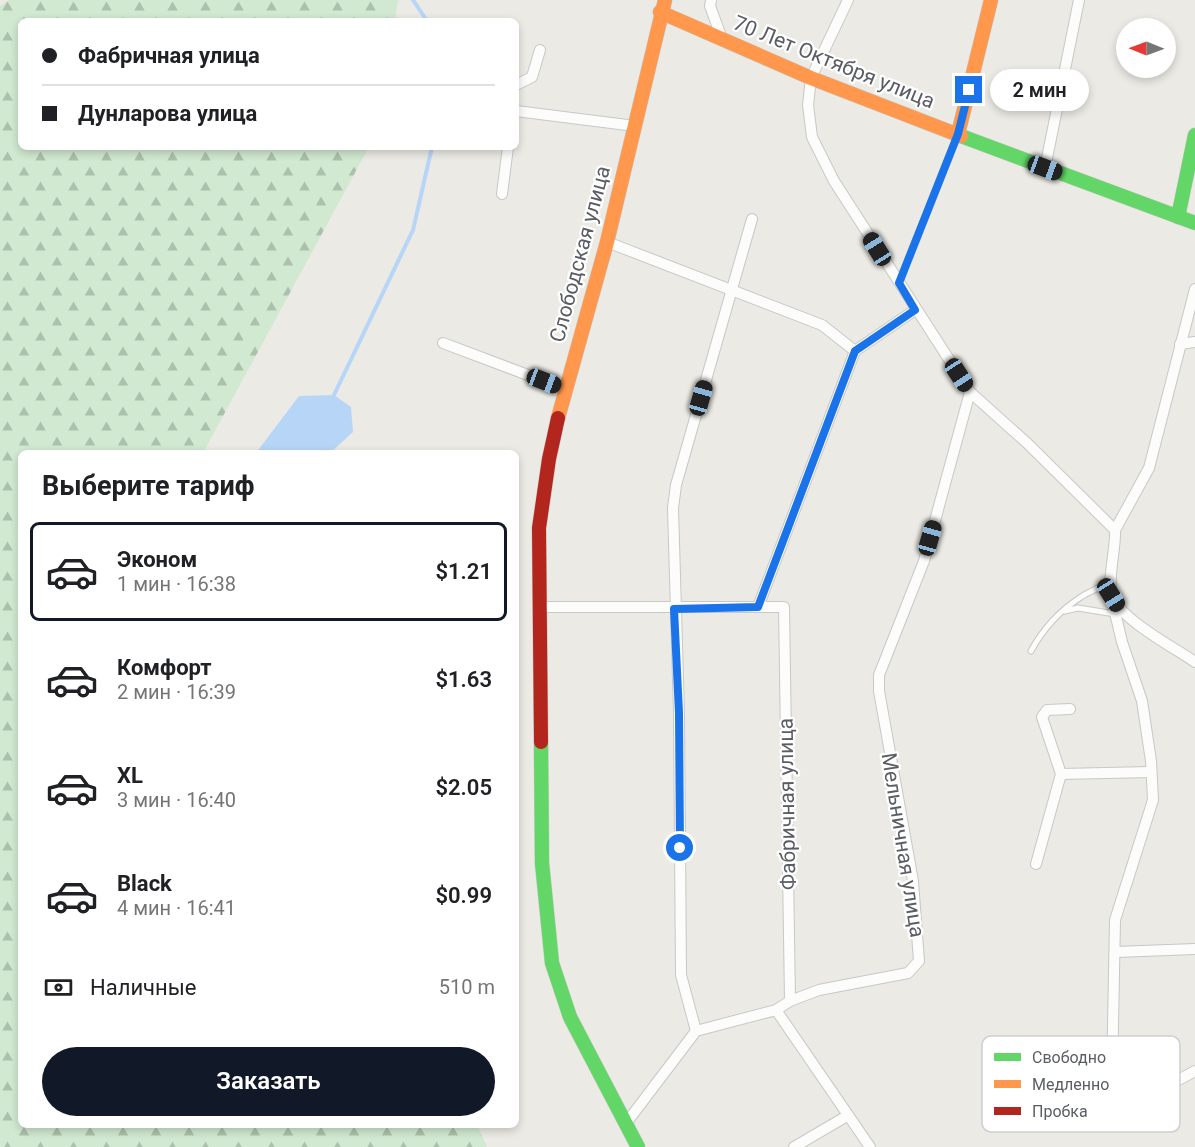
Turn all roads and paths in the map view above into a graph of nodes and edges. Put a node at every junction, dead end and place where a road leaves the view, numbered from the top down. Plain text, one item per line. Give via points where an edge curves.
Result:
1 (711, 0) edge
2 (848, 0) edge
3 (991, 0) edge
4 (1079, 0) edge
5 (662, 6) edge
6 (722, 39) junction
7 (540, 50) dead end
8 (811, 78) junction
9 (519, 84) edge
10 (519, 111) edge
11 (635, 126) junction
12 (958, 134) junction
13 (1195, 135) edge
14 (508, 150) edge
15 (1045, 168) junction
16 (502, 194) dead end
17 (1178, 217) junction
18 (752, 219) dead end
19 (1195, 223) edge
20 (607, 242) junction
21 (899, 283) junction
22 (732, 289) junction
23 (1195, 289) edge
24 (915, 310) junction
25 (1195, 342) edge
26 (443, 343) dead end
27 (1180, 344) junction
28 (855, 351) junction
29 (565, 389) junction
30 (970, 392) junction
31 (1115, 530) junction
32 (1112, 573) junction
33 (1111, 595) junction
34 (540, 607) junction
35 (758, 607) junction
36 (674, 609) junction
37 (1064, 611) junction
38 (1116, 614) junction
39 (1031, 651) dead end
40 (1195, 662) edge
41 (1071, 709) dead end
42 (1151, 772) junction
43 (1061, 774) junction
44 (1036, 864) dead end
45 (1195, 949) edge
46 (1114, 952) junction
47 (790, 1001) junction
48 (776, 1010) junction
49 (696, 1031) junction
50 (1113, 1036) edge
51 (1195, 1071) edge
52 (1180, 1079) edge
53 (847, 1116) junction
54 (627, 1122) junction
55 (639, 1147) edge
56 (794, 1147) edge
57 (870, 1147) edge

1 - 6 street
2 - 8 street
3 - 12 street
4 - 15 street
5 - 6 street, 70 Лет Октября улица
5 - 11 street, Слободская улица
6 - 8 street, 70 Лет Октября улица
7 - 9 street via 532,77
8 - 12 street, 70 Лет Октября улица
8 - 21 street via 808,105 812,137 834,181
10 - 11 street
11 - 20 street, Слободская улица
12 - 15 street, 70 Лет Октября улица
12 - 21 lane
13 - 17 street
14 - 16 street
15 - 17 street, 70 Лет Октября улица
17 - 19 street, 70 Лет Октября улица
18 - 22 street
20 - 22 street
20 - 29 street, Слободская улица
21 - 24 street
22 - 28 street via 822,325
22 - 36 street via 676,485
23 - 27 street
24 - 28 street
24 - 30 street
25 - 27 street
26 - 29 street
27 - 31 street via 1149,468
28 - 35 street
29 - 34 street, Слободская улица via 549,459 540,528
30 - 31 street
30 - 47 street, Мельничная улица via 924,561 879,675 913,881 919,961 908,974 819,990
31 - 32 street
32 - 33 street
32 - 37 lane via 1102,587
33 - 38 street
33 - 40 street via 1121,611
34 - 36 street
34 - 54 street, Слободская улица via 542,863 552,963 570,1017
35 - 36 street
35 - 47 street, Фабричная улица via 784,607
36 - 49 street via 679,713 681,975
37 - 38 lane via 1078,608
37 - 39 lane via 1042,630
38 - 42 street via 1142,701
41 - 43 street via 1047,710 1042,717
42 - 43 street
42 - 46 street via 1153,800 1115,920
43 - 44 street
45 - 46 street
46 - 50 street
47 - 48 street, Мельничная улица
48 - 49 street, Мельничная улица
48 - 53 street
49 - 54 street
51 - 52 street
53 - 56 street
53 - 57 street
54 - 55 street, Слободская улица

